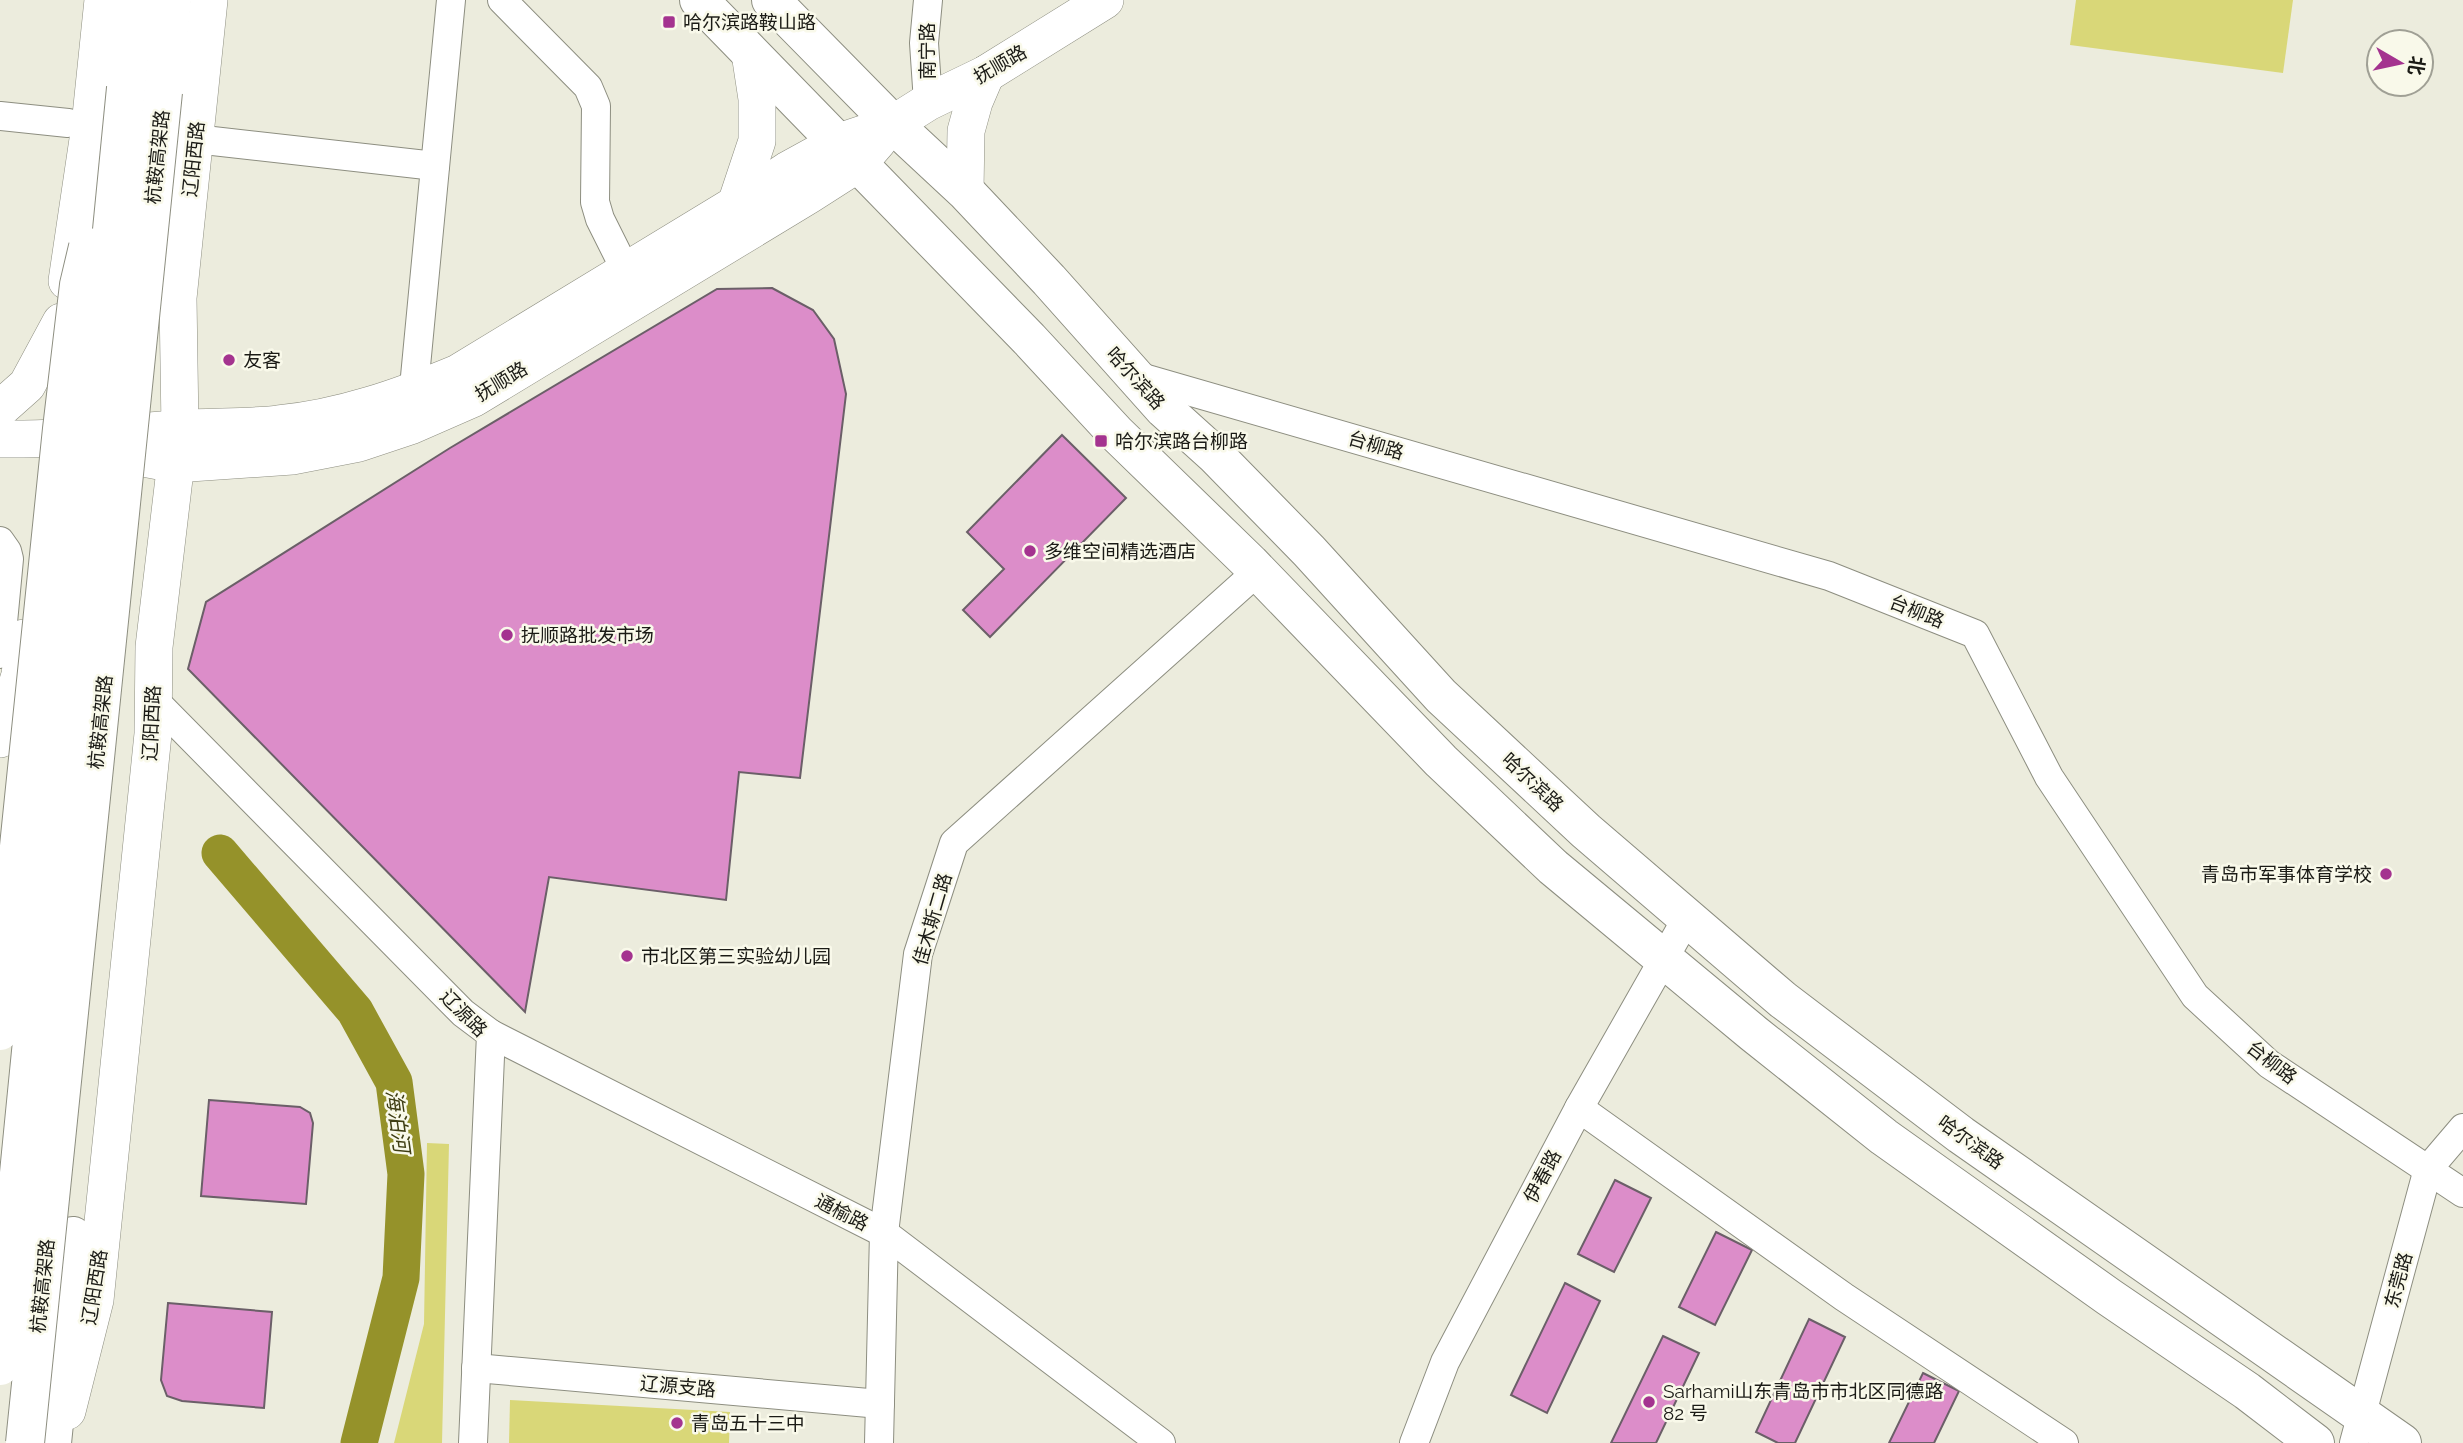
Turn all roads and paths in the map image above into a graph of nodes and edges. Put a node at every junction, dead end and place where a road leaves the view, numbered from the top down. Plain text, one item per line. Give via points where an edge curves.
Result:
1 (103, 0) edge
2 (135, 0) edge
3 (173, 0) edge
4 (209, 0) edge
5 (451, 0) edge
6 (502, 0) edge
7 (699, 0) edge
8 (771, 0) edge
9 (928, 0) edge
10 (1105, 0) edge
11 (750, 52) junction
12 (986, 74) junction
13 (126, 88) junction
14 (163, 92) junction
15 (928, 102) junction
16 (0, 116) edge
17 (68, 124) dead end
18 (893, 124) junction
19 (195, 139) junction
20 (849, 152) junction
21 (435, 166) junction
22 (965, 191) junction
23 (736, 204) junction
24 (626, 271) junction
25 (61, 322) junction
26 (1133, 375) junction
27 (0, 409) edge
28 (412, 409) junction
29 (180, 428) junction
30 (0, 439) edge
31 (47, 439) junction
32 (175, 464) junction
33 (14, 551) edge
34 (1258, 571) junction
35 (10, 665) edge
36 (153, 717) junction
37 (0, 738) edge
38 (1687, 918) junction
39 (1664, 959) junction
40 (0, 1031) edge
41 (491, 1034) junction
42 (1579, 1108) junction
43 (2463, 1128) edge
44 (2428, 1169) junction
45 (2463, 1193) edge
46 (884, 1233) junction
47 (0, 1366) edge
48 (476, 1368) junction
49 (880, 1404) junction
50 (2358, 1429) edge
51 (25, 1443) edge
52 (52, 1443) edge
53 (59, 1443) edge
54 (473, 1443) edge
55 (879, 1443) edge
56 (1161, 1443) edge
57 (1414, 1443) edge
58 (2064, 1443) edge
59 (2315, 1443) edge
60 (2402, 1443) edge

1 - 25 main road
2 - 13 highway, 杭鞍高架路
3 - 14 highway, 杭鞍高架路
4 - 19 main road, 辽阳西路
5 - 21 street
6 - 24 street via 593,95 595,202
7 - 11 highway
8 - 18 highway, 哈尔滨路
9 - 15 street, 南宁路 via 924,43
10 - 12 main road, 抚顺路
11 - 20 highway
11 - 23 main road via 757,141
12 - 15 main road, 抚顺路
12 - 22 main road via 966,131
13 - 40 highway, bridge via 79,285
13 - 47 highway, 杭鞍高架路, bridge
14 - 51 highway, 杭鞍高架路, bridge
14 - 52 highway, bridge via 170,283
15 - 18 main road, 抚顺路
16 - 17 street
18 - 20 main road, 抚顺路
18 - 22 highway, 哈尔滨路
19 - 21 street
19 - 29 main road, 辽阳西路 via 178,298
20 - 23 main road, 抚顺路 via 788,170
20 - 28 main road, 抚顺路 via 474,398
20 - 34 highway via 1116,433
21 - 28 street
22 - 26 highway, 哈尔滨路
23 - 24 main road, 抚顺路
24 - 28 main road, 抚顺路 via 458,373
25 - 27 main road via 27,385
25 - 31 main road
26 - 38 highway, 哈尔滨路 via 1308,551 1441,696
26 - 44 street, 台柳路 via 1829,576 1975,634 2049,777 2195,996 2269,1063
28 - 29 main road, 抚顺路 via 353,411 279,424
28 - 32 main road, 抚顺路 via 359,443 292,456
29 - 31 main road, 抚顺路
29 - 32 main road, 辽阳西路
30 - 31 main road, 抚顺路
31 - 32 main road, 抚顺路
31 - 33 main road
32 - 36 main road, 辽阳西路 via 154,647
33 - 35 main road
34 - 39 highway via 1441,761 1553,867
34 - 46 street, 佳木斯二路 via 954,843 918,954
35 - 37 main road
36 - 41 street, 辽源路 via 463,1013
36 - 53 main road, 辽阳西路 via 95,1300
38 - 39 street, 伊春路
38 - 50 highway, 哈尔滨路 via 1783,1000
39 - 42 street, 伊春路
39 - 59 highway via 1884,1138
41 - 46 street, 通榆路
41 - 48 street, 辽源路
42 - 57 street, 伊春路 via 1445,1362
42 - 58 street via 1844,1297
43 - 44 street, 东莞路
44 - 45 street, 台柳路
44 - 50 street, 东莞路
46 - 49 street, 佳木斯二路
46 - 56 street, 通榆路
48 - 49 street, 辽源支路
48 - 54 street, 辽源路
49 - 55 street, 佳木斯二路
50 - 60 highway, 哈尔滨路

